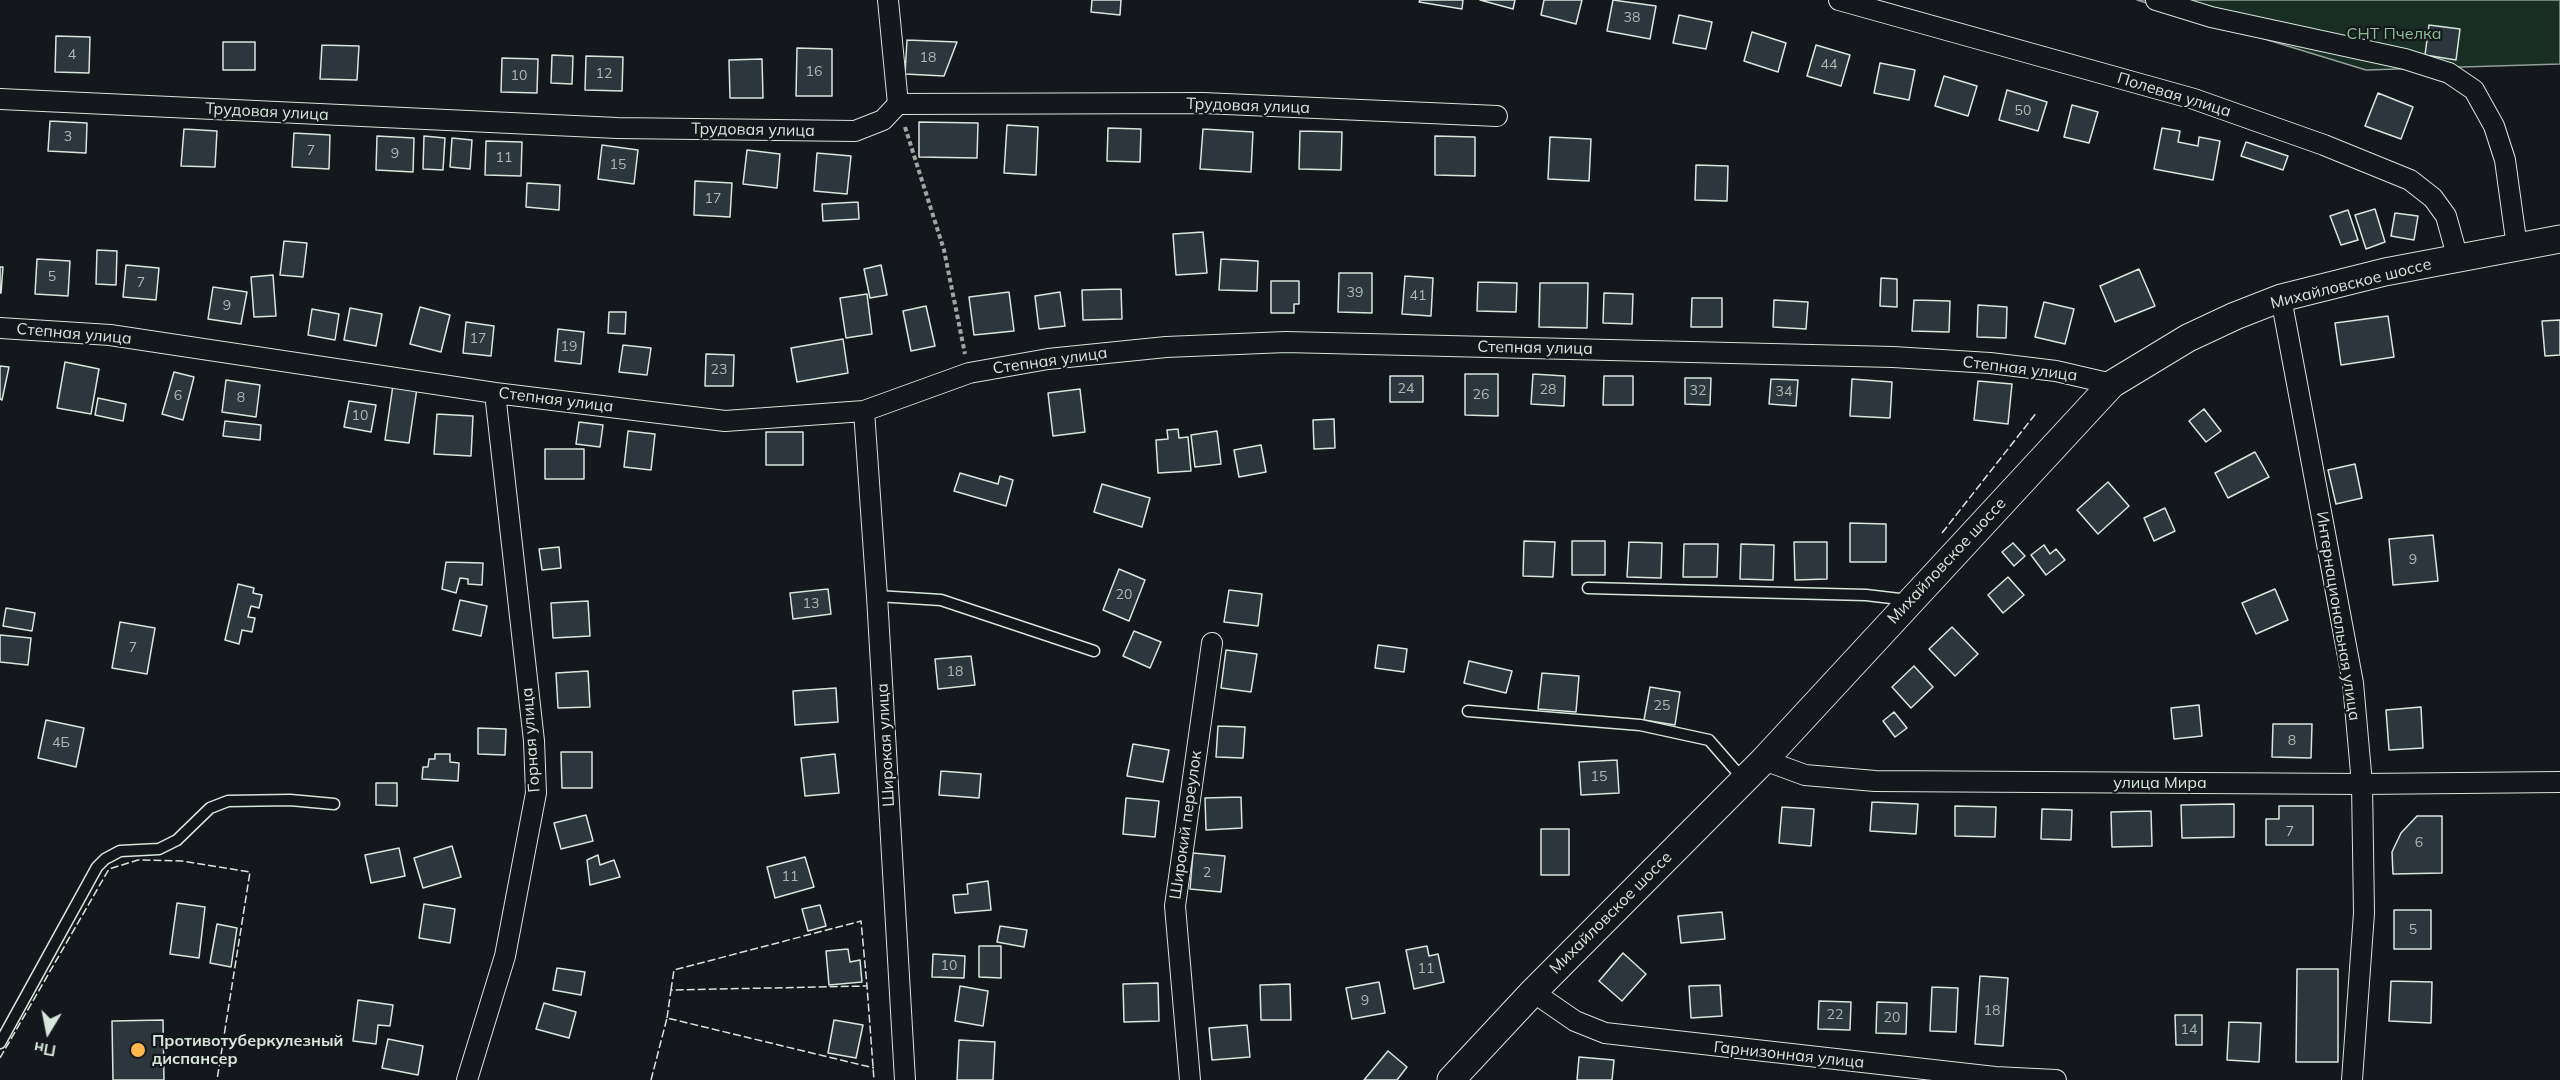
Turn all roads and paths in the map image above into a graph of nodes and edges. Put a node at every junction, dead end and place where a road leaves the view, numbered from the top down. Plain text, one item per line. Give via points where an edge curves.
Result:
1 (888, 0) edge
2 (1839, 0) edge
3 (2156, 0) edge
4 (0, 99) edge
5 (898, 104) junction
6 (1497, 116) dead end
7 (2560, 239) edge
8 (2517, 247) junction
9 (2458, 259) junction
10 (2281, 298) junction
11 (0, 328) edge
12 (969, 372) junction
13 (2112, 384) junction
14 (495, 393) junction
15 (864, 411) junction
16 (1588, 588) dead end
17 (877, 596) junction
18 (1910, 600) junction
19 (1212, 643) dead end
20 (1094, 651) dead end
21 (1468, 711) dead end
22 (1764, 759) junction
23 (1743, 779) junction
24 (2560, 782) edge
25 (2362, 784) junction
26 (334, 804) dead end
27 (1533, 992) junction
28 (0, 1043) edge
29 (467, 1080) edge
30 (905, 1080) edge
31 (1190, 1080) edge
32 (1451, 1080) edge
33 (2056, 1080) edge
34 (2352, 1080) edge

1 - 5 street
2 - 9 street, Полевая улица via 2194,99 2410,180 2433,198 2446,216
3 - 8 street via 2211,17 2405,59 2449,74 2474,90 2494,126 2505,160
4 - 5 street, Трудовая улица via 617,128 855,131 883,120
5 - 6 street, Трудовая улица via 1203,103
5 - 12 path via 944,250
7 - 8 main road, Михайловское шоссе
8 - 9 main road, Михайловское шоссе
9 - 10 main road, Михайловское шоссе via 2385,272
10 - 13 main road, Михайловское шоссе via 2188,338
10 - 25 street, Интернациональная улица via 2353,683
11 - 14 street, Степная улица via 110,335
12 - 13 street, Степная улица via 1130,351 1286,342 1893,357 2056,371
12 - 15 street, Степная улица
13 - 18 main road, Михайловское шоссе
14 - 15 street, Степная улица via 725,421
14 - 29 street, Горная улица via 534,741 536,793 505,956
15 - 17 street, Широкая улица
16 - 18 lane via 1866,595
17 - 20 lane via 941,600
17 - 30 street, Широкая улица
18 - 22 main road, Михайловское шоссе
19 - 31 street, Широкий переулок via 1175,906
21 - 23 lane via 1640,725 1709,740
22 - 23 main road, Михайловское шоссе
22 - 25 street, улица Мира via 1805,774 1875,781
23 - 27 main road, Михайловское шоссе
24 - 25 street, улица Мира
25 - 34 street, Интернациональная улица via 2364,913
26 - 28 lane via 228,801 210,808 177,840 159,849 120,851 105,859
27 - 32 main road, Михайловское шоссе
27 - 33 street, Гарнизонная улица via 1575,1021 1605,1033 1984,1076

